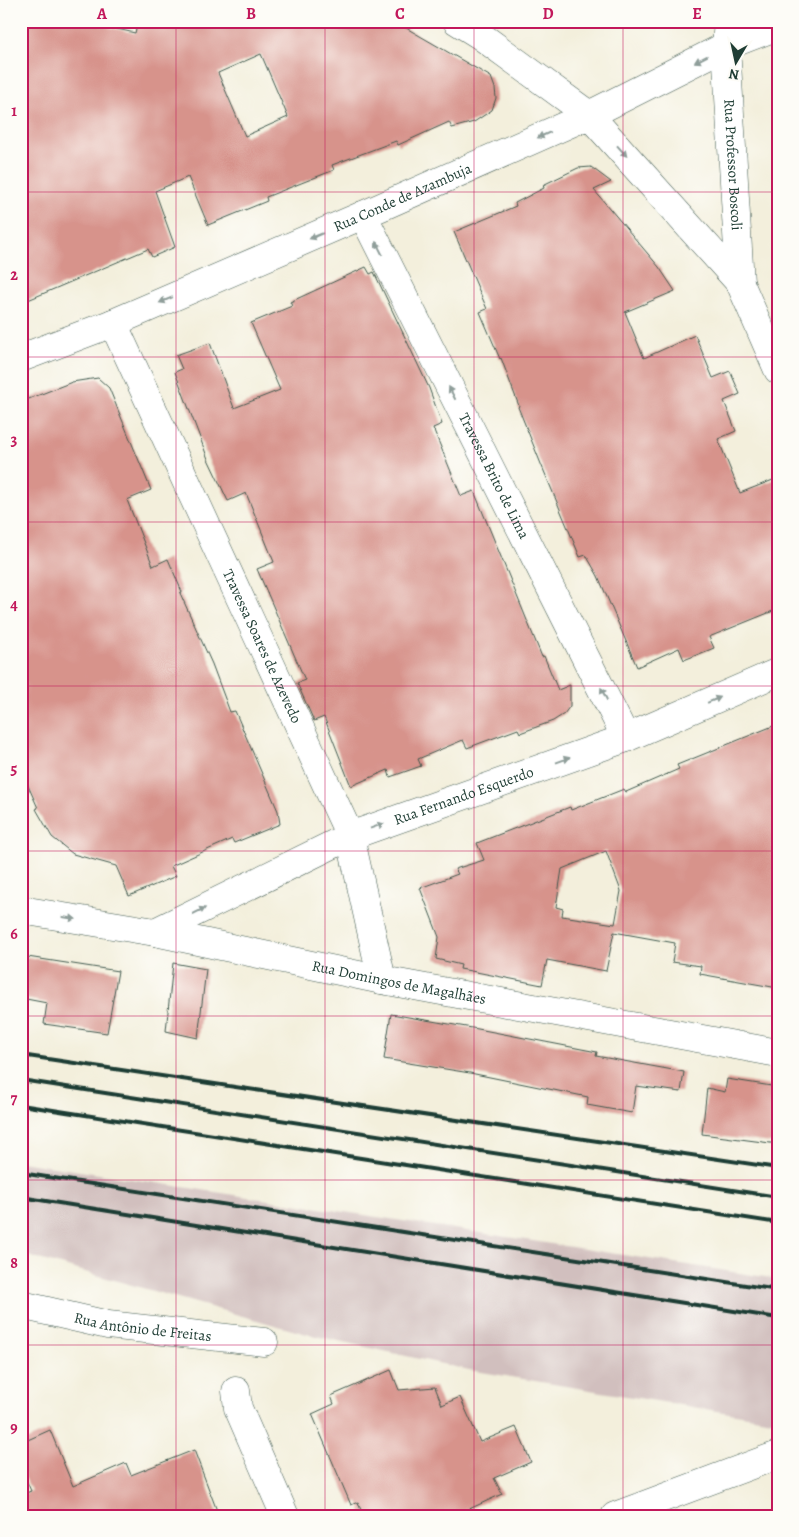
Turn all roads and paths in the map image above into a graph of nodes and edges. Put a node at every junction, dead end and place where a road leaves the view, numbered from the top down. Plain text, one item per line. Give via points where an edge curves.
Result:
1 (457, 21) edge
2 (778, 26) edge
3 (727, 34) edge
4 (589, 115) junction
5 (363, 215) junction
6 (740, 283) junction
7 (113, 323) junction
8 (21, 358) edge
9 (778, 370) edge
10 (778, 672) edge
11 (626, 738) junction
12 (350, 836) junction
13 (21, 910) edge
14 (155, 932) junction
15 (382, 980) junction
16 (778, 1053) edge
17 (21, 1305) edge
18 (264, 1342) dead end
19 (236, 1390) dead end
20 (778, 1455) edge
21 (285, 1516) edge
22 (615, 1516) edge

1 - 4 street, Rua Professor Boscoli
2 - 3 street, Rua Conde de Azambuja
3 -> 4 street, Rua Conde de Azambuja
3 - 6 street, Rua Professor Boscoli
4 -> 5 street, Rua Conde de Azambuja
4 -> 6 street, Rua Professor Boscoli
5 -> 7 street, Rua Conde de Azambuja
11 -> 5 street, Travessa Brito de Lima
6 - 9 street, Rua Professor Boscoli
7 - 8 street, Rua Conde de Azambuja
7 - 12 street, Travessa Soares de Azevedo
11 -> 10 street, Rua Fernando Esquerdo
12 -> 11 street, Rua Fernando Esquerdo
14 -> 12 street, Rua Fernando Esquerdo
12 - 15 street, Travessa Soares de Azevedo
13 -> 14 street, Rua Domingos de Magalhães
14 - 15 street, Rua Domingos de Magalhães
15 - 16 street, Rua Domingos de Magalhães
17 - 18 street, Rua Antônio de Freitas via 108,1325
19 - 21 street via 238,1408
20 - 22 street via 768,1456

